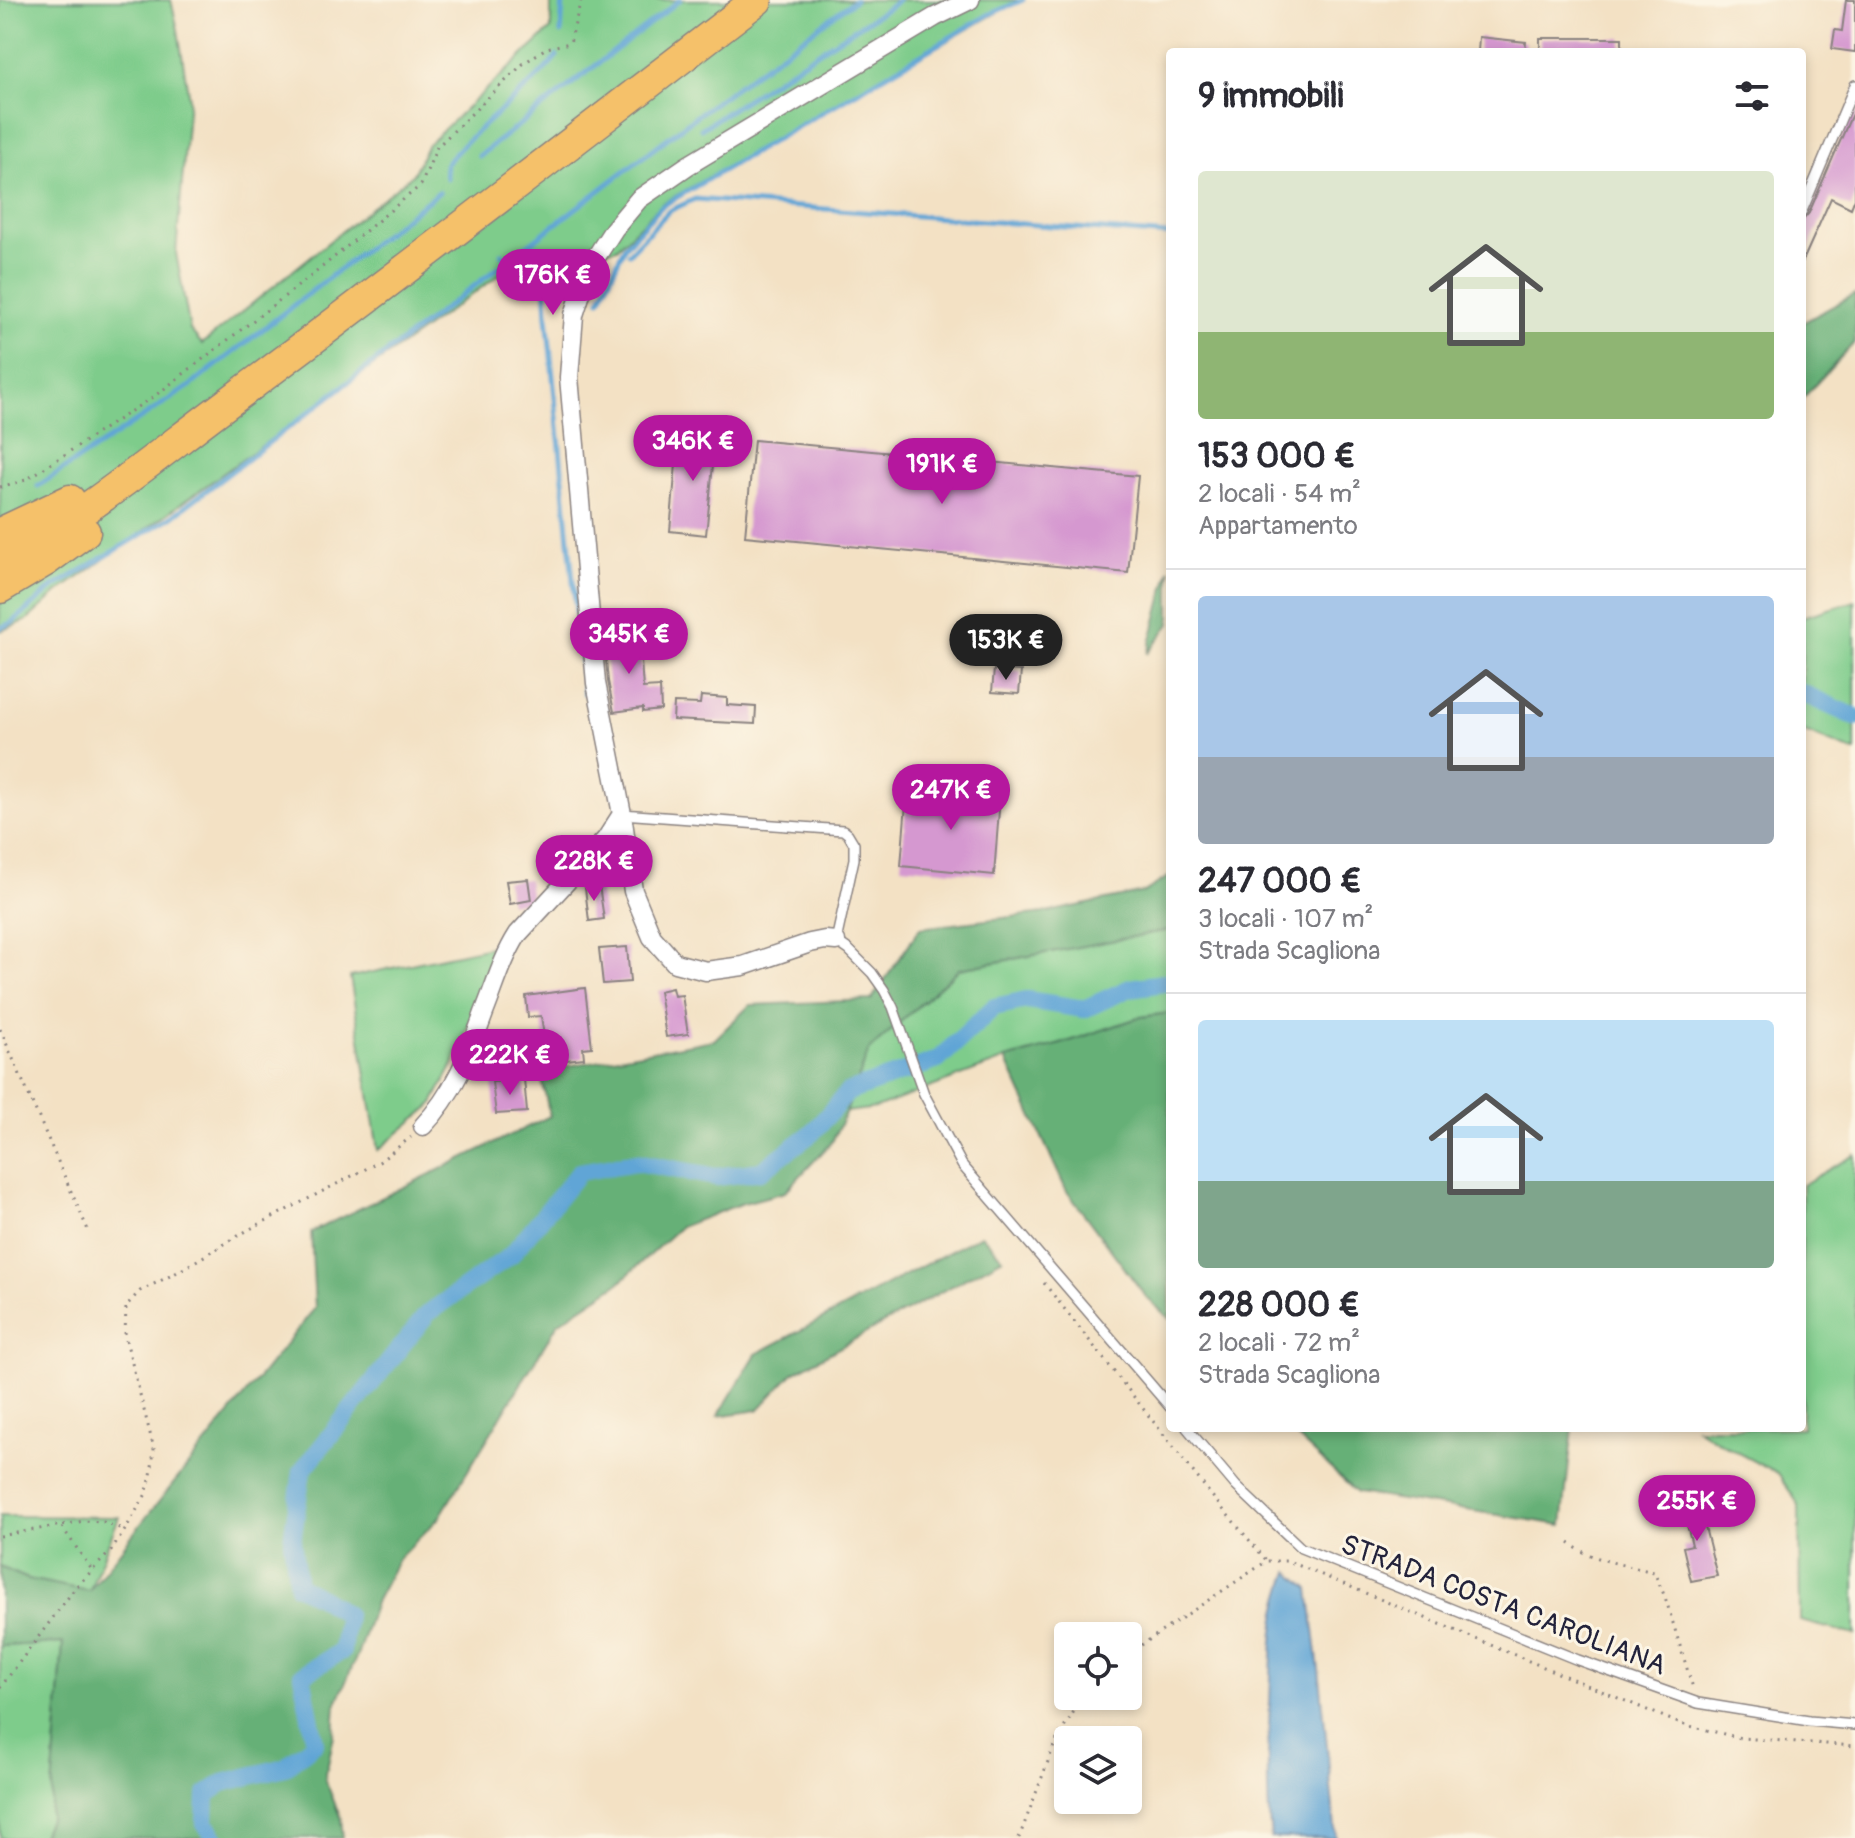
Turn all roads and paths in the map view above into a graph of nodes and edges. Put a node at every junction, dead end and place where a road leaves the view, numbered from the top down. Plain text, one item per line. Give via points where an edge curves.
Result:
1 (581, 0) edge
2 (757, 0) edge
3 (953, 5) edge
4 (1855, 85) edge
5 (1806, 201) edge
6 (219, 410) junction
7 (0, 487) edge
8 (0, 533) edge
9 (0, 561) edge
10 (0, 588) edge
11 (622, 814) junction
12 (836, 941) junction
13 (0, 1029) edge
14 (423, 1126) joint
15 (88, 1230) dead end
16 (1040, 1277) dead end
17 (1166, 1402) edge
18 (1190, 1432) edge
19 (62, 1526) junction
20 (125, 1530) junction
21 (0, 1536) edge
22 (1569, 1543) dead end
23 (1267, 1561) junction
24 (92, 1570) junction
25 (1142, 1645) edge
26 (0, 1688) edge
27 (1698, 1703) junction
28 (1075, 1710) edge
29 (1855, 1725) edge
30 (1855, 1746) edge
31 (1019, 1838) edge

1 - 7 path via 570,43 546,48 523,64 437,147 421,185 160,392 26,480
2 - 6 main road
3 - 11 street via 639,199 594,260 574,315 569,377 596,683
4 - 5 lane
6 - 8 main road via 61,505
6 - 9 main road via 63,524
6 - 10 main road via 159,474 119,507
11 - 12 street via 633,891 652,937 675,963 706,971 725,969 810,943
11 - 12 lane via 843,830 854,844 854,859
11 - 14 street via 606,839 518,934 503,958 454,1084
12 - 17 lane via 872,973 893,1007 924,1094 962,1165
13 - 15 path
14 - 20 path via 379,1162 140,1291 126,1306 125,1336 154,1449 146,1494
16 - 23 path
18 - 27 lane, STRADA COSTA CAROLIANA via 1236,1486 1301,1548
19 - 20 path via 103,1522
19 - 21 path
19 - 24 path
20 - 24 path
22 - 27 path via 1577,1550 1654,1572
23 - 25 path
23 - 30 path via 1288,1561 1681,1724 1741,1738
24 - 26 path
27 - 29 lane, STRADA COSTA CAROLIANA
28 - 31 path via 1055,1743

